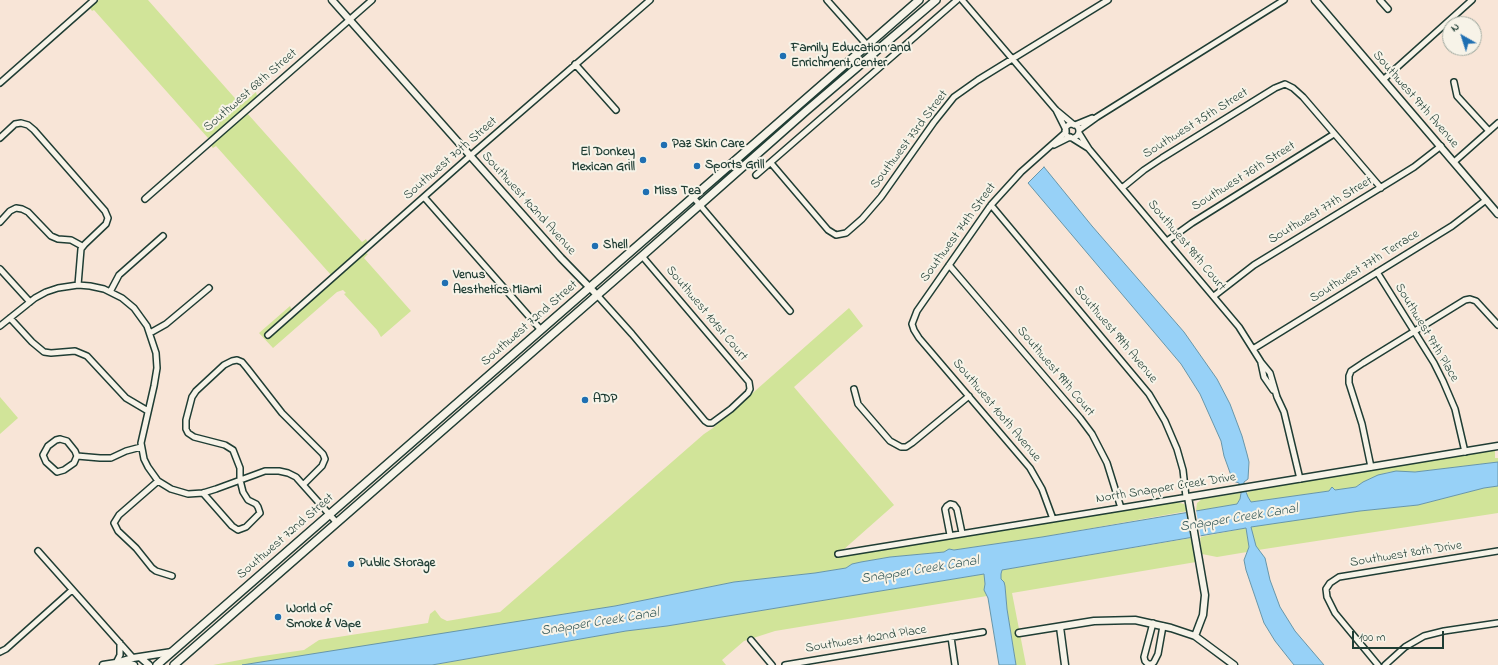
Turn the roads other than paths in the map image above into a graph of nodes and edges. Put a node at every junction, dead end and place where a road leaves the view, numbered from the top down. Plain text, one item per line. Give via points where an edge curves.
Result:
1 (94, 0) edge
2 (332, 0) edge
3 (372, 0) edge
4 (650, 0) edge
5 (826, 0) edge
6 (919, 0) edge
7 (936, 0) edge
8 (957, 0) edge
9 (962, 0) edge
10 (1108, 0) edge
11 (1284, 0) edge
12 (1314, 0) edge
13 (1380, 0) edge
14 (1472, 0) edge
15 (1388, 9) dead end
16 (349, 20) junction
17 (867, 45) junction
18 (874, 53) junction
19 (1012, 59) junction
20 (575, 64) junction
21 (1383, 80) junction
22 (1454, 82) dead end
23 (0, 83) edge
24 (800, 104) junction
25 (616, 110) dead end
26 (1056, 110) junction
27 (806, 111) junction
28 (1097, 117) junction
29 (1498, 123) edge
30 (1074, 125) junction
31 (1066, 131) junction
32 (1489, 131) junction
33 (1079, 132) junction
34 (1334, 134) junction
35 (1071, 137) junction
36 (0, 138) edge
37 (755, 143) junction
38 (1051, 146) junction
39 (1441, 146) junction
40 (1089, 149) junction
41 (762, 151) junction
42 (470, 156) junction
43 (1454, 162) junction
44 (771, 163) junction
45 (756, 175) dead end
46 (1122, 188) junction
47 (1381, 188) junction
48 (693, 197) junction
49 (424, 198) junction
50 (145, 199) dead end
51 (1486, 200) junction
52 (991, 205) junction
53 (700, 206) junction
54 (1498, 214) edge
55 (0, 222) edge
56 (163, 236) dead end
57 (1167, 241) junction
58 (82, 246) junction
59 (642, 256) junction
60 (949, 264) junction
61 (0, 269) edge
62 (1377, 272) junction
63 (78, 285) junction
64 (589, 287) junction
65 (209, 288) dead end
66 (110, 292) junction
67 (597, 295) junction
68 (1214, 296) junction
69 (30, 302) junction
70 (790, 311) dead end
71 (10, 318) junction
72 (912, 324) joint
73 (1498, 325) edge
74 (0, 326) edge
75 (542, 330) junction
76 (1414, 331) junction
77 (150, 333) junction
78 (268, 335) dead end
79 (1253, 349) junction
80 (854, 389) dead end
81 (472, 390) junction
82 (968, 396) junction
83 (148, 411) junction
84 (464, 411) junction
85 (708, 423) joint
86 (1498, 446) edge
87 (141, 447) junction
88 (1465, 452) junction
89 (77, 456) junction
90 (387, 464) junction
91 (1371, 467) junction
92 (394, 472) junction
93 (1300, 479) junction
94 (240, 480) junction
95 (158, 481) junction
96 (304, 484) junction
97 (203, 493) junction
98 (1187, 497) junction
99 (1121, 508) junction
100 (330, 514) junction
101 (1053, 519) junction
102 (337, 523) junction
103 (962, 533) junction
104 (950, 535) junction
105 (1498, 551) edge
106 (38, 552) dead end
107 (838, 554) dead end
108 (172, 576) dead end
109 (253, 581) junction
110 (72, 590) junction
111 (260, 590) junction
112 (1153, 623) junction
113 (1498, 623) edge
114 (204, 624) junction
115 (1163, 626) junction
116 (1060, 627) junction
117 (211, 632) junction
118 (983, 632) dead end
119 (1019, 633) dead end
120 (1195, 636) junction
121 (951, 637) junction
122 (751, 640) dead end
123 (120, 643) junction
124 (0, 652) edge
125 (172, 652) junction
126 (133, 658) junction
127 (141, 658) junction
128 (116, 663) junction
129 (103, 665) edge
130 (134, 665) edge
131 (149, 665) edge
132 (157, 665) edge
133 (174, 665) edge
134 (772, 665) edge
135 (785, 665) edge
136 (955, 665) edge
137 (1066, 665) edge
138 (1234, 665) edge
139 (1378, 665) edge
140 (1385, 665) edge

1 - 23 street
2 - 16 street, Southwest 102nd Avenue
3 - 16 street, Southwest 68th Street
4 - 20 street, Southwest 70th Street
5 - 17 street
6 - 17 main road, Southwest 72nd Street
7 - 18 main road, Southwest 72nd Street
8 - 44 street
9 - 19 street
10 - 19 street, Southwest 73rd Street
11 - 28 street
12 - 21 street, Southwest 97th Avenue
13 - 15 street
14 - 21 street
16 - 42 street, Southwest 102nd Avenue
16 - 50 street, Southwest 68th Street
17 - 18 main road
17 - 24 main road, Southwest 72nd Street
18 - 27 main road, Southwest 72nd Street
19 - 26 street
19 - 44 street, Southwest 73rd Street via 954,97 877,202 846,234 836,235 828,230
20 - 25 street
20 - 42 street, Southwest 70th Street
21 - 39 street, Southwest 97th Avenue
22 - 32 street via 1457,96
24 - 27 main road
24 - 37 main road, Southwest 72nd Street
26 - 30 street
26 - 31 street
27 - 41 main road, Southwest 72nd Street
28 - 30 street
28 - 33 street
29 - 32 street
30 - 31 street via 1069,125
30 - 33 street
31 - 35 street
31 - 38 street, Southwest 74th Street
32 - 43 street
33 - 35 street
33 - 40 street, Southwest 98th Court
34 - 46 street, Southwest 75th Street via 1300,94 1285,84 1162,158
34 - 47 street
34 - 57 street, Southwest 76th Street via 1192,222
35 - 38 street, Southwest 74th Street
35 - 40 street, Southwest 98th Court
36 - 58 street via 12,126 21,123 31,128 104,209 108,220 104,228
37 - 41 main road
37 - 48 main road, Southwest 72nd Street
38 - 52 street, Southwest 74th Street via 1021,172
39 - 43 street, Southwest 97th Avenue
39 - 47 street, Southwest 77th Street
40 - 46 street, Southwest 98th Court
41 - 53 main road, Southwest 72nd Street
42 - 49 street, Southwest 70th Street
42 - 64 street, Southwest 102nd Avenue
43 - 51 street, Southwest 97th Avenue
44 - 45 street
46 - 57 street, Southwest 98th Court
47 - 68 street, Southwest 77th Street via 1254,266
48 - 53 street
48 - 64 main road, Southwest 72nd Street
49 - 75 street
49 - 78 street, Southwest 70th Street
51 - 54 street, Southwest 97th Avenue
51 - 62 street, Southwest 77th Terrace via 1452,226
52 - 60 street, Southwest 74th Street
52 - 98 street, Southwest 99th Avenue via 1149,394 1173,438 1183,470
53 - 59 main road, Southwest 72nd Street
53 - 70 street
55 - 58 street via 10,211 18,208 28,212 51,236 71,240
56 - 66 street via 124,270
57 - 68 street, Southwest 98th Court
58 - 63 street
59 - 67 main road, Southwest 72nd Street
59 - 85 street, Southwest 101st Court via 751,387 746,396 718,420
60 - 72 street, Southwest 74th Street via 917,311
60 - 99 street, Southwest 99th Court via 1090,431 1107,463
61 - 69 street
62 - 76 street, Southwest 97th Place
62 - 79 street, Southwest 77th Terrace
63 - 66 street
63 - 69 street via 52,289
64 - 67 street, Southwest 102nd Avenue
64 - 75 main road, Southwest 72nd Street
65 - 77 street via 170,321
66 - 77 street via 134,308
67 - 84 main road, Southwest 72nd Street
67 - 85 street, Southwest 102nd Avenue
68 - 79 street, Southwest 98th Court
69 - 71 street
71 - 74 street
71 - 83 street via 41,351 75,351 87,356 126,398
72 - 82 street, Southwest 100th Avenue via 919,338
73 - 76 street via 1482,306 1474,300 1467,299
75 - 81 main road, Southwest 72nd Street
76 - 88 street, Southwest 97th Place via 1450,396
76 - 91 street via 1363,362 1351,371 1349,376
77 - 83 street via 157,368
79 - 93 street, Southwest 98th Court via 1271,375 1284,412
80 - 82 street via 858,404 890,441 903,448
81 - 84 main road
81 - 90 main road, Southwest 72nd Street
82 - 101 street, Southwest 100th Avenue via 1034,474
83 - 87 street
84 - 92 main road, Southwest 72nd Street
86 - 88 street, North Snapper Creek Drive
87 - 89 street via 111,458
87 - 95 street via 148,467
88 - 91 street, North Snapper Creek Drive
89 - 89 street via 67,441 60,439 48,446 43,454 46,462 57,472 74,463
90 - 92 main road
90 - 100 main road, Southwest 72nd Street
91 - 93 street, North Snapper Creek Drive
92 - 102 main road, Southwest 72nd Street
93 - 98 street, North Snapper Creek Drive
94 - 96 street via 266,471 279,471 292,475
94 - 96 street via 240,468 233,450 225,445 194,437 187,431 186,425 192,397 198,388 229,362 237,360 250,370 282,413 323,454 325,459 322,466
94 - 97 street
94 - 97 street via 246,498 260,510 258,517 242,529 238,530 232,526
95 - 97 street via 179,492
95 - 108 street via 119,515 114,523 118,531 152,568
96 - 100 street
98 - 99 street, North Snapper Creek Drive
98 - 120 street, Southwest 99th Avenue via 1205,602
99 - 101 street, North Snapper Creek Drive
100 - 102 street
100 - 109 main road, Southwest 72nd Street
101 - 103 street, North Snapper Creek Drive
102 - 111 main road, Southwest 72nd Street
103 - 104 street, North Snapper Creek Drive
103 - 104 street via 957,509 950,504 946,509
104 - 107 street, North Snapper Creek Drive
105 - 139 street, Southwest 80th Drive via 1339,577 1330,583 1326,593 1338,618
106 - 110 street
109 - 111 main road
109 - 114 main road, Southwest 72nd Street
110 - 123 street
110 - 124 street
111 - 117 main road, Southwest 72nd Street
112 - 115 street
112 - 115 street via 1144,658 1148,664 1157,658
112 - 116 street via 1112,620
113 - 140 street via 1424,636
114 - 117 main road
114 - 125 main road, Southwest 72nd Street
115 - 120 street
116 - 119 street
116 - 137 street
117 - 133 main road, Southwest 72nd Street
118 - 121 street, Southwest 102nd Place
120 - 138 street
121 - 135 street, Southwest 102nd Place
121 - 136 street
122 - 134 street
123 - 126 street
123 - 128 street via 120,655
125 - 127 street
125 - 132 main road, Southwest 72nd Street
126 - 127 street
126 - 128 street
127 - 131 street
128 - 129 street
128 - 130 street

